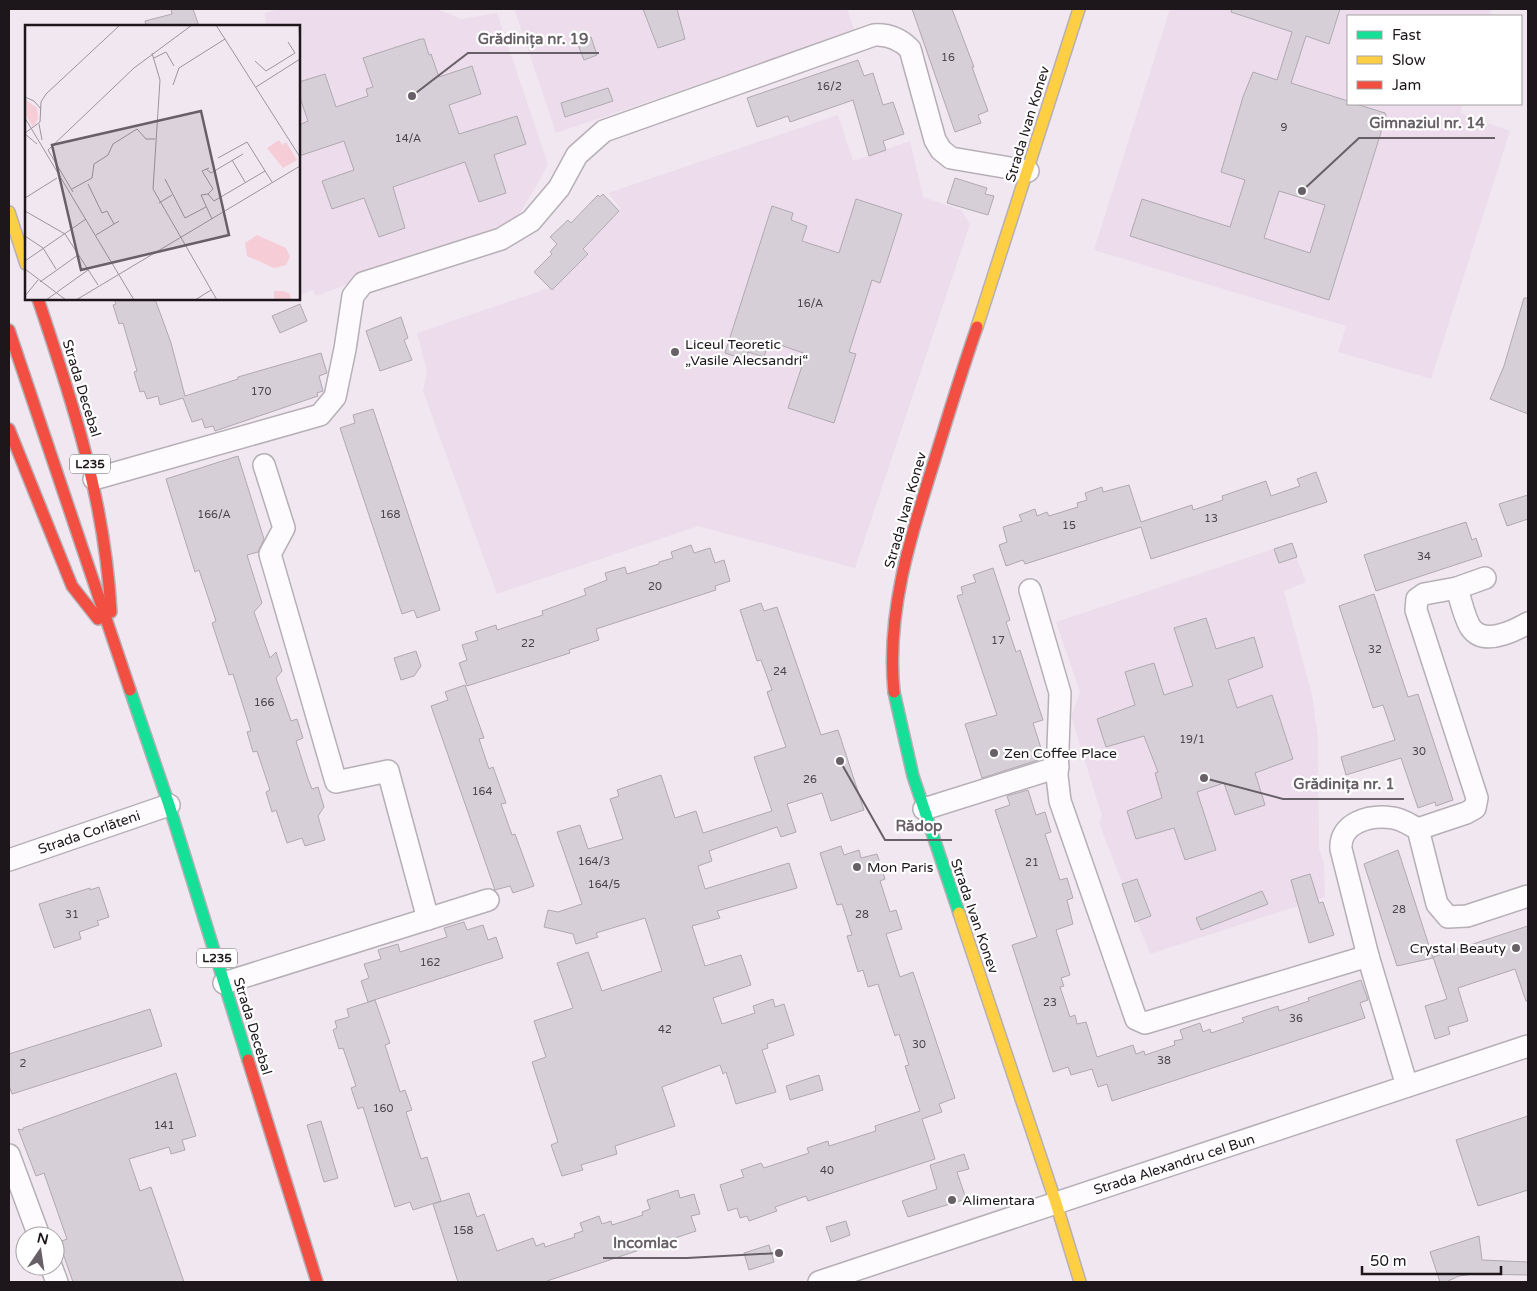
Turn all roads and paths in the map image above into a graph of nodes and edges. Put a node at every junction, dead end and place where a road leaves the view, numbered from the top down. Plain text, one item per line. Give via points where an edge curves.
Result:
1 (1079, 9) edge
2 (1028, 171) junction
3 (9, 212) edge
4 (25, 261) edge
5 (38, 300) edge
6 (9, 330) edge
7 (9, 429) edge
8 (264, 465) dead end
9 (94, 479) junction
10 (1485, 578) dead end
11 (1457, 588) junction
12 (1030, 590) dead end
13 (1528, 623) edge
14 (111, 636) junction
15 (1058, 766) junction
16 (169, 805) junction
17 (924, 810) junction
18 (1418, 829) junction
19 (9, 860) edge
20 (1528, 896) edge
21 (488, 900) dead end
22 (428, 919) junction
23 (1368, 956) junction
24 (224, 983) junction
25 (1528, 1046) edge
26 (1408, 1086) junction
27 (9, 1155) edge
28 (1056, 1203) junction
29 (35, 1226) edge
30 (317, 1282) edge
31 (819, 1282) edge
32 (1080, 1282) edge

1 - 2 main road, Strada Ivan Konev
2 - 9 street via 963,161 951,158 941,150 935,140 910,49 903,42 874,35 604,131 577,155 559,188 531,221 501,239 364,283 353,296 335,397 320,415
2 - 17 main road, Strada Ivan Konev via 951,401 910,537 901,581 892,664 893,689 902,735
3 - 4 main road
5 - 9 main road, Strada Decebal / L235
6 - 14 main road, Strada Decebal
7 - 14 main road, Strada Decebal / L235 via 72,586
8 - 22 street via 284,528 270,554 336,782 388,771
9 - 14 main road, Strada Decebal / L235 via 111,574
10 - 11 street
11 - 13 street via 1471,628 1482,636 1496,636
11 - 18 street via 1424,594 1418,599 1416,610 1477,798 1474,808 1466,813
12 - 15 street via 1060,693
14 - 16 main road, Strada Decebal / L235
15 - 17 street
15 - 23 street via 1060,801 1136,1019 1145,1023
16 - 19 street, Strada Corlăteni
16 - 24 main road, Strada Decebal / L235
17 - 28 main road, Strada Ivan Konev
18 - 20 street via 1437,904 1448,917 1467,916
18 - 23 street via 1394,818 1382,817 1358,822 1342,835 1341,849
21 - 22 street
22 - 24 street
23 - 26 street
24 - 30 main road, Strada Decebal / L235
25 - 26 street, Strada Alexandru cel Bun
26 - 28 street, Strada Alexandru cel Bun
27 - 29 street
28 - 31 street, Strada Alexandru cel Bun
28 - 32 main road, Strada Ivan Konev

